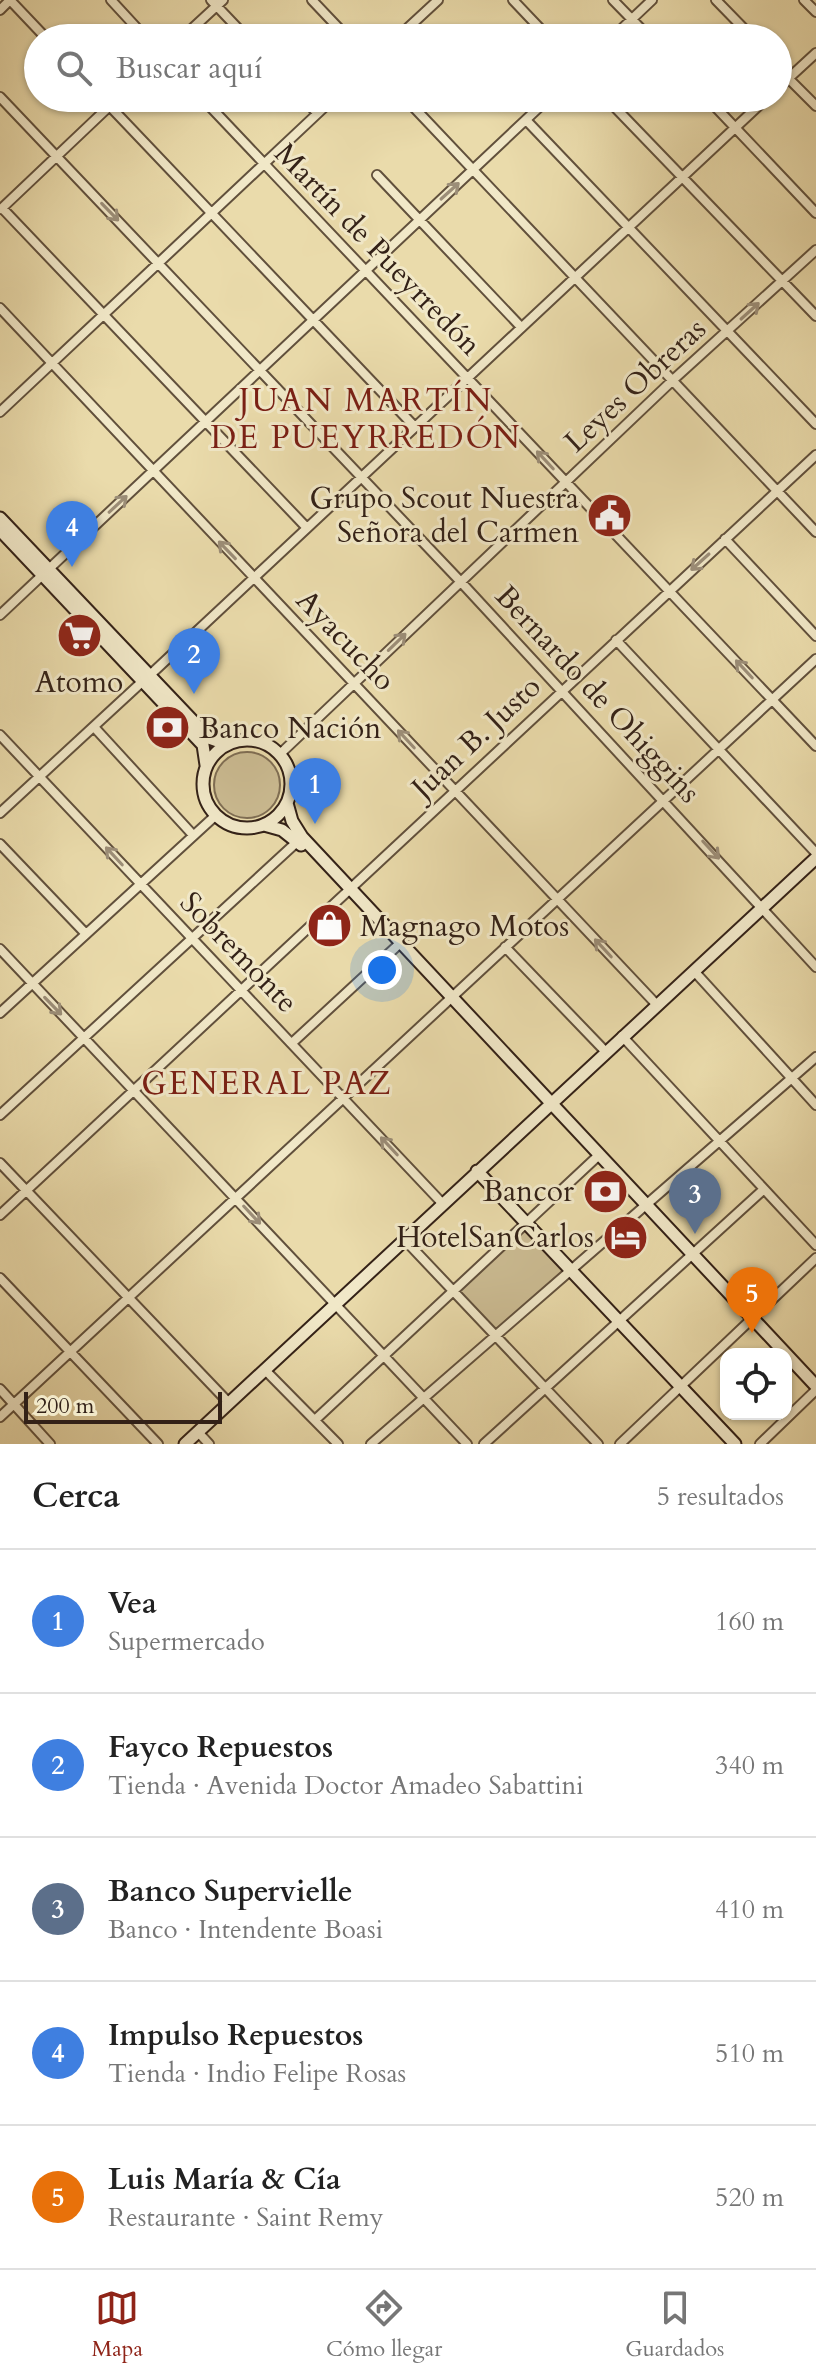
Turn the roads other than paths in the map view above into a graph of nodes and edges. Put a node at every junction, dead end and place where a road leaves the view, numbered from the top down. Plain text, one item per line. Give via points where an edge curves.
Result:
1 (10, 0) edge
2 (111, 0) edge
3 (312, 0) edge
4 (329, 0) edge
5 (438, 0) edge
6 (513, 0) edge
7 (613, 0) edge
8 (652, 0) edge
9 (716, 0) edge
10 (804, 0) edge
11 (217, 2) edge
12 (320, 9) junction
13 (0, 10) edge
14 (816, 12) edge
15 (632, 19) junction
16 (33, 24) edge
17 (133, 24) edge
18 (196, 24) edge
19 (235, 24) edge
20 (334, 24) edge
21 (412, 24) edge
22 (536, 24) edge
23 (627, 24) edge
24 (637, 24) edge
25 (739, 24) edge
26 (816, 53) edge
27 (792, 75) edge
28 (792, 81) edge
29 (0, 97) edge
30 (816, 106) edge
31 (104, 112) edge
32 (116, 112) edge
33 (215, 112) edge
34 (418, 112) edge
35 (534, 112) edge
36 (619, 112) edge
37 (721, 112) edge
38 (752, 112) edge
39 (317, 113) edge
40 (526, 120) junction
41 (735, 127) junction
42 (56, 156) junction
43 (264, 163) junction
44 (473, 170) junction
45 (377, 175) dead end
46 (681, 176) junction
47 (1, 209) edge
48 (212, 213) junction
49 (816, 213) edge
50 (419, 219) junction
51 (627, 227) junction
52 (816, 250) edge
53 (158, 263) junction
54 (364, 270) junction
55 (574, 276) junction
56 (783, 281) junction
57 (0, 308) edge
58 (105, 313) junction
59 (816, 316) edge
60 (312, 320) junction
61 (521, 327) junction
62 (727, 331) junction
63 (51, 364) junction
64 (259, 370) junction
65 (467, 377) junction
66 (674, 379) junction
67 (0, 412) edge
68 (206, 420) junction
69 (816, 424) edge
70 (414, 426) junction
71 (816, 455) edge
72 (152, 472) junction
73 (360, 477) junction
74 (566, 483) junction
75 (778, 490) junction
76 (0, 518) edge
77 (307, 528) junction
78 (0, 530) edge
79 (816, 532) edge
80 (725, 539) junction
81 (46, 572) junction
82 (253, 578) junction
83 (460, 581) junction
84 (670, 589) junction
85 (0, 615) edge
86 (816, 636) edge
87 (616, 640) junction
88 (816, 659) edge
89 (146, 678) junction
90 (354, 683) junction
91 (561, 691) junction
92 (772, 700) junction
93 (94, 727) junction
94 (0, 735) edge
95 (226, 744) junction
96 (816, 746) edge
97 (718, 749) junction
98 (280, 754) junction
99 (206, 765) junction
100 (40, 776) junction
101 (454, 790) junction
102 (664, 800) junction
103 (287, 803) junction
104 (0, 813) edge
105 (215, 816) junction
106 (264, 825) junction
107 (193, 835) junction
108 (298, 841) junction
109 (0, 844) edge
110 (816, 855) edge
111 (141, 885) junction
112 (349, 891) junction
113 (557, 899) junction
114 (763, 906) junction
115 (86, 934) junction
116 (191, 937) junction
117 (397, 946) junction
118 (505, 947) junction
119 (0, 949) edge
120 (816, 967) edge
121 (694, 971) junction
122 (32, 984) junction
123 (241, 989) junction
124 (449, 998) junction
125 (657, 1005) junction
126 (0, 1013) edge
127 (622, 1036) junction
128 (83, 1037) junction
129 (292, 1043) junction
130 (605, 1051) junction
131 (816, 1057) edge
132 (792, 1078) junction
133 (133, 1089) junction
134 (343, 1096) junction
135 (548, 1105) junction
136 (816, 1105) edge
137 (0, 1115) edge
138 (720, 1142) junction
139 (599, 1155) junction
140 (0, 1163) edge
141 (477, 1171) junction
142 (26, 1190) junction
143 (763, 1190) junction
144 (235, 1197) junction
145 (442, 1203) junction
146 (646, 1205) junction
147 (0, 1215) edge
148 (525, 1223) junction
149 (404, 1239) junction
150 (816, 1245) edge
151 (692, 1253) junction
152 (816, 1258) edge
153 (571, 1272) junction
154 (0, 1278) edge
155 (454, 1291) junction
156 (128, 1297) junction
157 (335, 1305) junction
158 (753, 1317) junction
159 (618, 1321) junction
160 (496, 1336) junction
161 (70, 1352) junction
162 (383, 1356) junction
163 (266, 1371) junction
164 (681, 1387) junction
165 (545, 1388) junction
166 (816, 1388) edge
167 (0, 1389) edge
168 (423, 1399) junction
169 (229, 1403) junction
170 (14, 1404) junction
171 (0, 1417) edge
172 (315, 1420) junction
173 (198, 1432) junction
174 (50, 1444) edge
175 (158, 1444) edge
176 (185, 1444) edge
177 (209, 1444) edge
178 (338, 1444) edge
179 (371, 1444) edge
180 (467, 1444) edge
181 (484, 1444) edge
182 (598, 1444) edge
183 (620, 1444) edge
184 (735, 1444) edge
185 (760, 1444) edge

1 - 13 street
1 - 16 street
2 - 17 street
3 - 12 street
4 - 12 street
5 - 21 street
6 - 22 street
7 - 15 street
8 - 15 street
9 - 25 street
10 - 14 street
11 - 18 street
11 - 19 street
12 - 20 street
15 - 23 street
15 - 24 street
26 - 27 street
28 - 30 street
29 - 42 street, Bernardo de Ohiggins
31 - 42 street
32 - 48 street
33 - 43 street, Martín de Pueyrredón
34 - 44 street
35 - 40 street
36 - 46 street
37 - 41 street
38 - 41 street
39 - 43 street
40 - 44 street
40 - 51 street
41 - 46 street
41 - 49 street
42 - 47 street
42 -> 53 street, Bernardo de Ohiggins
43 - 48 street
43 - 54 street, Martín de Pueyrredón
50 -> 44 street
44 - 55 street
45 - 50 street
46 - 51 street
46 - 56 street
47 - 58 street
48 - 53 street
48 - 60 street
50 - 54 street
50 - 61 street
51 - 55 street
51 - 62 street
52 - 56 street, Leyes Obreras
53 - 58 street
53 - 64 street, Bernardo de Ohiggins
54 - 60 street
54 - 65 street, Martín de Pueyrredón
55 - 61 street
55 - 66 street
56 - 59 street
62 -> 56 street, Leyes Obreras
57 - 63 street, Ayacucho
58 - 63 street
58 - 68 street
60 - 64 street
60 - 70 street
61 - 65 street
62 - 66 street, Leyes Obreras
62 - 69 street
63 - 67 street
63 - 72 street, Ayacucho
64 - 68 street
64 - 73 street, Bernardo de Ohiggins
65 - 70 street
74 -> 65 street, Martín de Pueyrredón
66 - 74 street, Leyes Obreras
66 - 75 street
68 - 72 street
68 - 77 street
70 - 73 street
71 - 75 street, Juan B. Justo
81 -> 72 street
82 -> 72 street, Ayacucho
73 - 77 street
73 - 83 street, Bernardo de Ohiggins
74 - 83 street, Leyes Obreras
74 - 84 street, Martín de Pueyrredón
75 - 79 street
75 - 80 street, Juan B. Justo
76 - 81 main road
77 - 82 street
78 - 81 main road
80 -> 84 street, Juan B. Justo
80 - 86 street
81 - 85 street
81 - 89 main road
82 - 89 street
82 - 90 street, Ayacucho
90 -> 83 street, Leyes Obreras
83 - 91 street, Bernardo de Ohiggins
84 - 87 street, Juan B. Justo
92 -> 84 street, Martín de Pueyrredón
87 - 91 street, Juan B. Justo
87 - 97 street
88 - 92 street
89 - 93 street
89 - 95 main road via 209,738
89 - 99 main road via 203,745
90 - 98 street, Leyes Obreras
101 -> 90 street, Ayacucho
91 - 101 street, Juan B. Justo
91 - 102 street, Bernardo de Ohiggins
92 - 96 street, Martín de Pueyrredón
92 - 97 street
93 - 100 street
93 - 107 street
94 - 100 street, Sobremonte
95 - 98 main road via 254,740
95 - 99 main road
97 - 102 street
97 - 110 street
98 - 103 main road via 291,777
99 - 105 main road via 203,792
100 - 104 street
111 -> 100 street, Sobremonte
101 - 112 street, Juan B. Justo
101 - 113 street, Ayacucho
102 - 113 street
102 -> 114 street, Bernardo de Ohiggins
103 - 106 main road
103 - 112 main road via 296,830
105 - 106 main road via 238,828
105 - 107 street
106 - 108 main road
107 - 111 street
108 - 112 main road
108 - 116 street
109 - 115 street
110 - 114 main road
111 - 115 street
111 - 116 street, Sobremonte
112 - 117 main road
112 - 123 street, Juan B. Justo
112 - 124 main road
113 - 118 street
125 -> 113 street, Ayacucho
114 - 120 street, Bernardo de Ohiggins
114 - 121 main road
115 - 122 street
116 - 123 street, Sobremonte
116 - 128 street
117 - 124 main road
117 - 129 street
118 - 124 street
118 - 130 street
119 - 122 street
121 - 125 main road
121 - 132 street
122 - 126 street
122 -> 128 street
123 - 129 street, Sobremonte
123 - 133 street, Juan B. Justo
124 - 134 street
124 - 135 main road
125 - 127 main road
127 - 130 main road
127 - 138 street
128 - 133 street
128 - 137 street
129 - 134 street, Sobremonte
130 - 135 main road
131 - 132 street
132 - 136 street
132 - 138 street
133 - 142 street, Juan B. Justo
133 - 144 street
134 - 144 street
145 -> 134 street, Sobremonte
135 - 139 main road
135 - 141 main road
138 - 143 street
138 - 146 street
139 - 146 main road
139 - 148 street
140 - 142 street
141 - 145 main road
141 - 148 main road
142 - 147 street, Juan B. Justo
142 - 156 street
143 - 150 street
143 - 151 street
144 - 156 street
144 -> 157 street
145 - 149 main road
146 - 151 main road
146 - 153 street
148 - 153 main road
148 - 155 street
149 - 155 street
149 - 157 main road
151 - 158 main road
151 - 159 street
152 - 158 street
153 - 159 main road
153 - 160 street
154 - 161 street
155 - 160 street
155 - 162 street
156 - 161 street
156 - 169 street
157 - 162 street
157 - 163 main road
158 - 164 street
158 - 166 main road
159 - 164 main road
159 - 165 street
160 - 165 street
160 - 168 street
161 - 170 street
161 - 175 street
162 - 168 street
162 - 172 street
163 - 169 main road
163 - 172 street
164 - 183 street
164 - 184 main road
165 - 181 street
165 - 182 street
166 - 185 street
167 - 170 street
168 - 179 street
168 - 180 street
169 - 173 main road
170 - 171 street
170 - 174 street
172 - 178 street
173 - 176 main road
173 - 177 street

